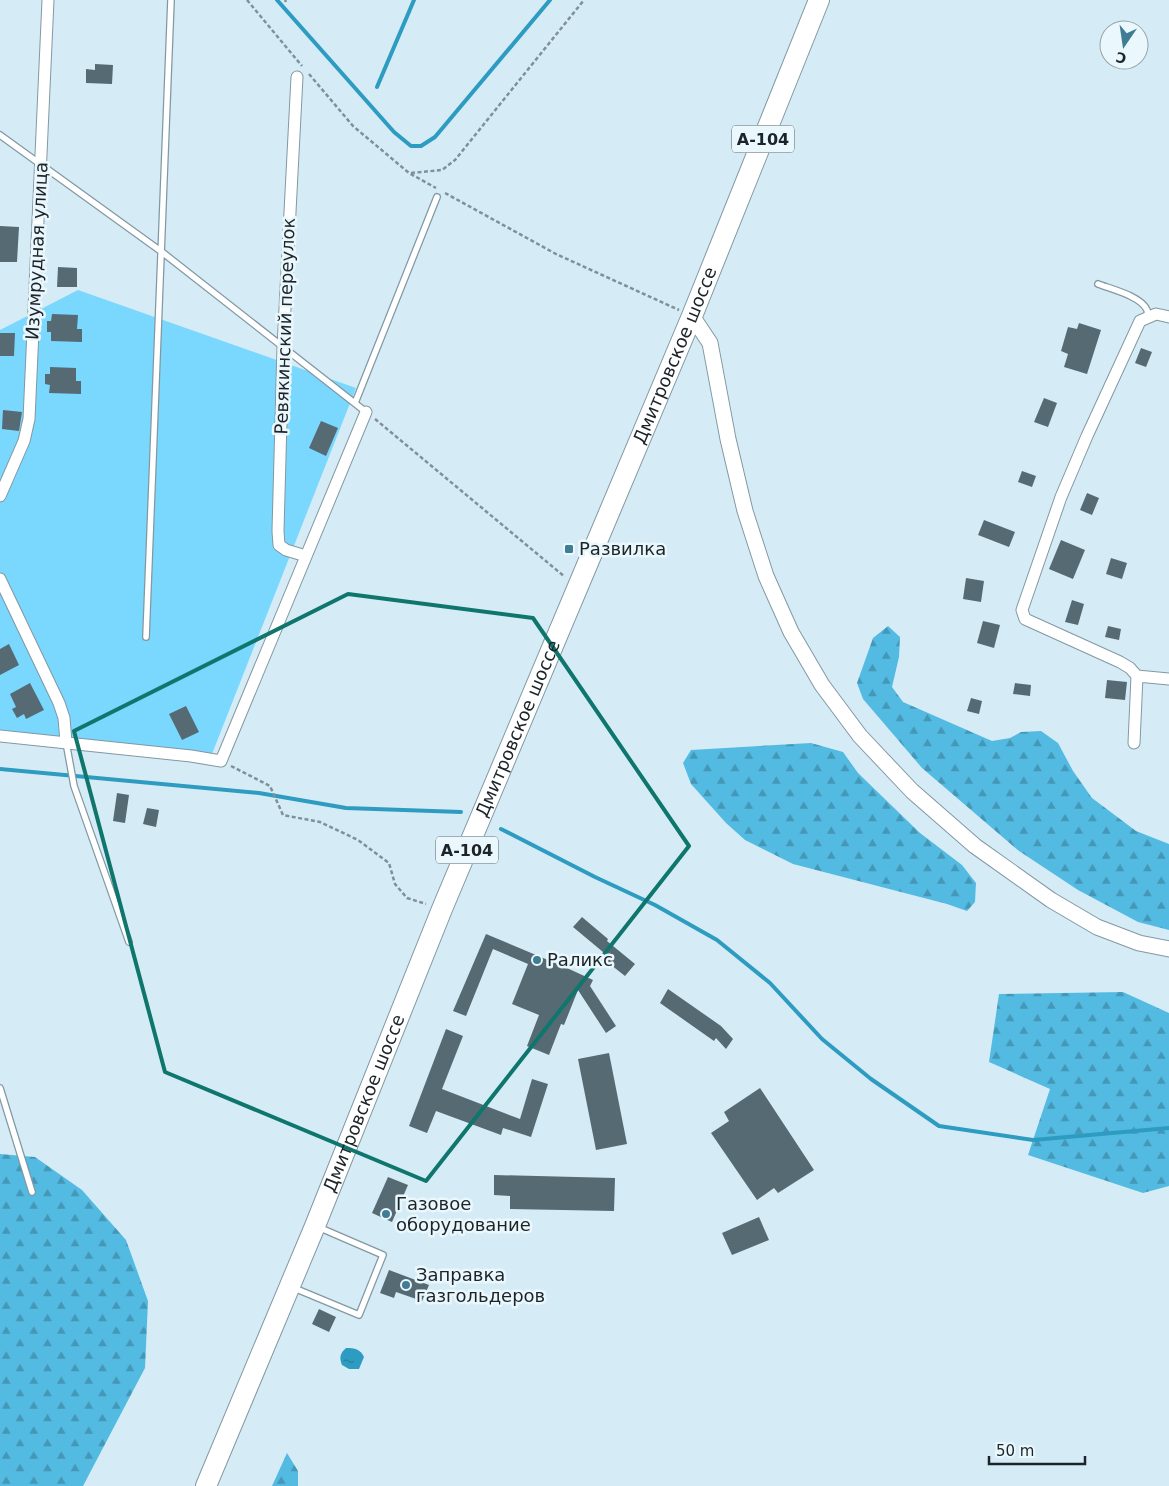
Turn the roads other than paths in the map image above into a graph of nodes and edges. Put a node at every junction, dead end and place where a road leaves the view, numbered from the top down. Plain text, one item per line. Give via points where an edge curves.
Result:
1 (48, 0) edge
2 (172, 0) edge
3 (819, 0) edge
4 (297, 77) dead end
5 (0, 135) edge
6 (41, 165) junction
7 (437, 197) dead end
8 (162, 252) junction
9 (1098, 284) dead end
10 (692, 316) junction
11 (1169, 316) edge
12 (1148, 318) junction
13 (283, 347) junction
14 (355, 403) junction
15 (366, 412) joint
16 (0, 496) edge
17 (306, 556) junction
18 (0, 579) edge
19 (146, 637) dead end
20 (1137, 676) junction
21 (1169, 679) edge
22 (0, 736) edge
23 (66, 742) junction
24 (1134, 743) dead end
25 (129, 942) dead end
26 (1169, 949) edge
27 (0, 1088) edge
28 (32, 1192) dead end
29 (315, 1226) junction
30 (289, 1286) junction
31 (206, 1486) edge

1 - 6 street, Изумрудная улица
2 - 8 lane
3 - 10 highway, Дмитровское шоссе / А-104
4 - 13 street, Ревякинский переулок
5 - 6 lane
6 - 8 lane
6 - 16 street, Изумрудная улица via 29,419 24,441
7 - 14 lane
8 - 13 lane
8 - 19 lane
9 - 12 lane via 1140,301 1147,310
10 - 26 street via 710,343 745,511 766,576 790,632 822,685 860,736 912,791 975,846 1051,900 1097,927 1139,943
10 - 29 highway, Дмитровское шоссе / А-104 via 442,909
11 - 12 street via 1156,314
12 - 20 street via 1140,321 1087,436 1061,497 1022,610 1025,619 1120,662
13 - 14 lane
13 - 17 street, Ревякинский переулок via 279,545
14 - 15 lane
15 - 17 street
17 - 23 street via 221,762
18 - 23 street via 59,703
20 - 21 street
20 - 24 street
22 - 23 street
23 - 25 lane via 74,786
27 - 28 lane
29 - 30 highway, Дмитровское шоссе / А-104
29 - 30 lane via 383,1255 359,1315
30 - 31 highway, Дмитровское шоссе / А-104

